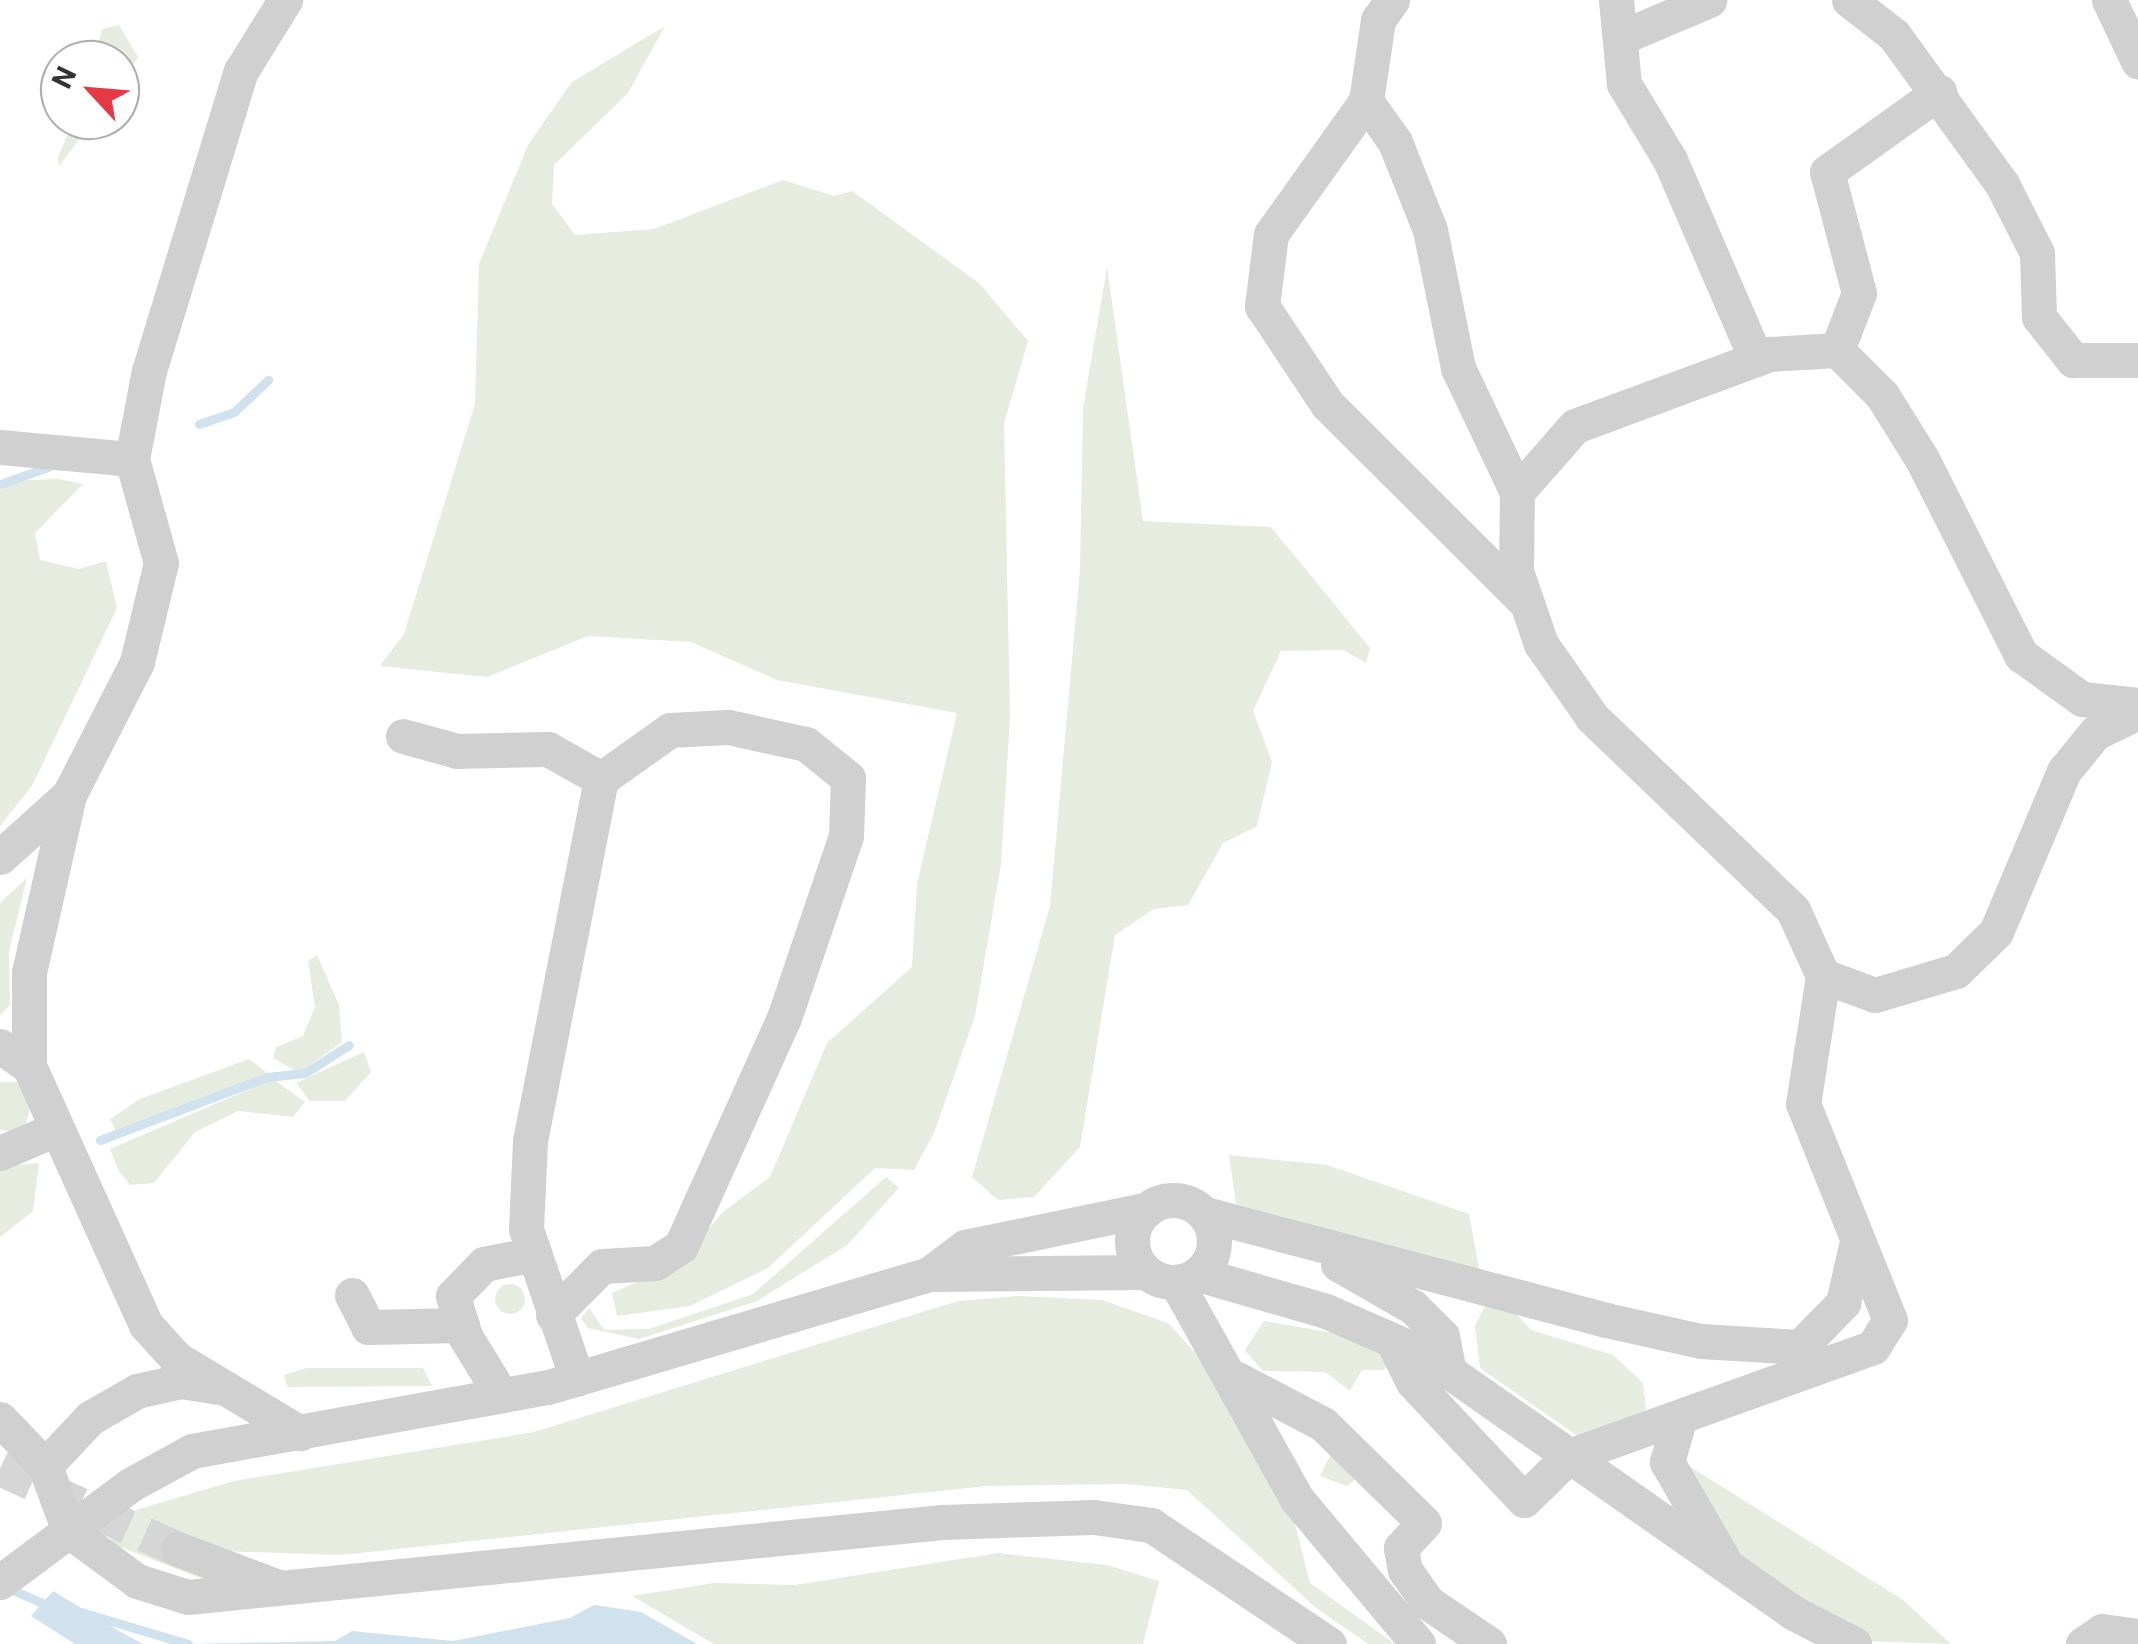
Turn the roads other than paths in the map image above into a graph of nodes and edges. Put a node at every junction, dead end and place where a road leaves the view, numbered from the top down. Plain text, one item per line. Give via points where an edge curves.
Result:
1 (284, 0) edge
2 (1392, 0) edge
3 (1616, 0) edge
4 (1709, 0) edge
5 (1849, 0) edge
6 (2109, 0) edge
7 (1622, 37) junction
8 (2138, 62) edge
9 (1939, 92) junction
10 (1366, 101) junction
11 (1837, 350) junction
12 (1756, 359) junction
13 (2138, 360) edge
14 (0, 447) edge
15 (132, 460) junction
16 (1517, 492) junction
17 (1527, 603) junction
18 (2138, 709) edge
19 (403, 736) dead end
20 (601, 779) junction
21 (68, 795) junction
22 (0, 857) edge
23 (1824, 976) junction
24 (15, 1056) edge
25 (56, 1129) junction
26 (0, 1153) edge
27 (1148, 1208) junction
28 (1205, 1214) junction
29 (1251, 1228) junction
30 (1856, 1246) junction
31 (534, 1254) junction
32 (929, 1274) junction
33 (1173, 1276) junction
34 (352, 1295) dead end
35 (553, 1314) junction
36 (462, 1324) junction
37 (577, 1379) junction
38 (1237, 1379) junction
39 (1437, 1384) junction
40 (229, 1391) junction
41 (501, 1395) junction
42 (1495, 1407) junction
43 (0, 1419) edge
44 (1678, 1420) junction
45 (300, 1433) junction
46 (1464, 1438) junction
47 (1569, 1456) junction
48 (44, 1466) junction
49 (70, 1531) junction
50 (178, 1549) tunnel mouth
51 (1728, 1567) junction
52 (0, 1582) edge
53 (294, 1590) junction
54 (2138, 1636) edge
55 (1329, 1644) edge
56 (1418, 1644) edge
57 (1490, 1644) edge
58 (1854, 1644) edge
59 (2084, 1644) edge

1 - 15 street via 241,71 200,186
2 - 10 street via 1378,20
3 - 7 street
4 - 7 street
5 - 9 street via 1894,35
6 - 8 street
7 - 12 street via 1624,84 1670,160
9 - 11 street via 1827,172 1859,293
9 - 13 street via 2037,253 2039,317 2073,360
10 - 16 street via 1394,142 1430,230 1458,368
10 - 17 street via 1271,234 1262,306 1327,404
11 - 12 street
11 - 18 street via 1882,395 1922,459 2021,656 2082,699
12 - 16 street via 1574,426
14 - 15 street
15 - 21 street via 161,564 137,662
16 - 17 street via 1516,571
17 - 23 street via 1541,644 1592,717 1793,910
18 - 23 street via 2095,732 2064,770 1996,932 1956,971 1875,995
19 - 20 street via 457,750 548,749
20 - 31 street via 530,1140
20 - 35 street via 670,730 728,727 806,744 848,778 846,836 784,1018 681,1246 655,1262 602,1266
21 - 22 street
21 - 24 street
23 - 30 street via 1803,1104
24 - 25 street
25 - 26 street
25 - 40 street via 146,1325 176,1359
27 - 28 street via 1181,1200
27 - 32 street via 965,1247
27 - 33 street via 1132,1236
28 - 29 street
28 - 33 street via 1214,1240
29 - 30 street via 1663,1332 1800,1347 1843,1303
29 - 39 street via 1413,1307 1442,1336
30 - 44 street via 1890,1320 1873,1347
31 - 35 street
31 - 36 street via 484,1264 454,1296
32 - 33 street
32 - 37 street
33 - 38 street
33 - 39 street via 1392,1340
34 - 36 street via 368,1328
35 - 37 street
36 - 41 street
37 - 41 street
38 - 56 street via 1296,1498
38 - 57 street via 1323,1424 1427,1527 1401,1548 1405,1570 1427,1602
39 - 42 street
39 - 46 street
40 - 45 street
40 - 48 street via 181,1381 137,1392 53,1447
41 - 45 street
42 - 46 street
42 - 47 street
43 - 48 street
44 - 47 street
44 - 51 street via 1667,1462
45 - 49 street via 192,1452
46 - 47 street via 1524,1500
47 - 51 street
48 - 49 street
49 - 52 street
49 - 53 street via 137,1581 188,1597
50 - 53 street
51 - 58 street
53 - 55 street via 942,1522 1094,1517 1151,1525
54 - 59 street via 2102,1631

